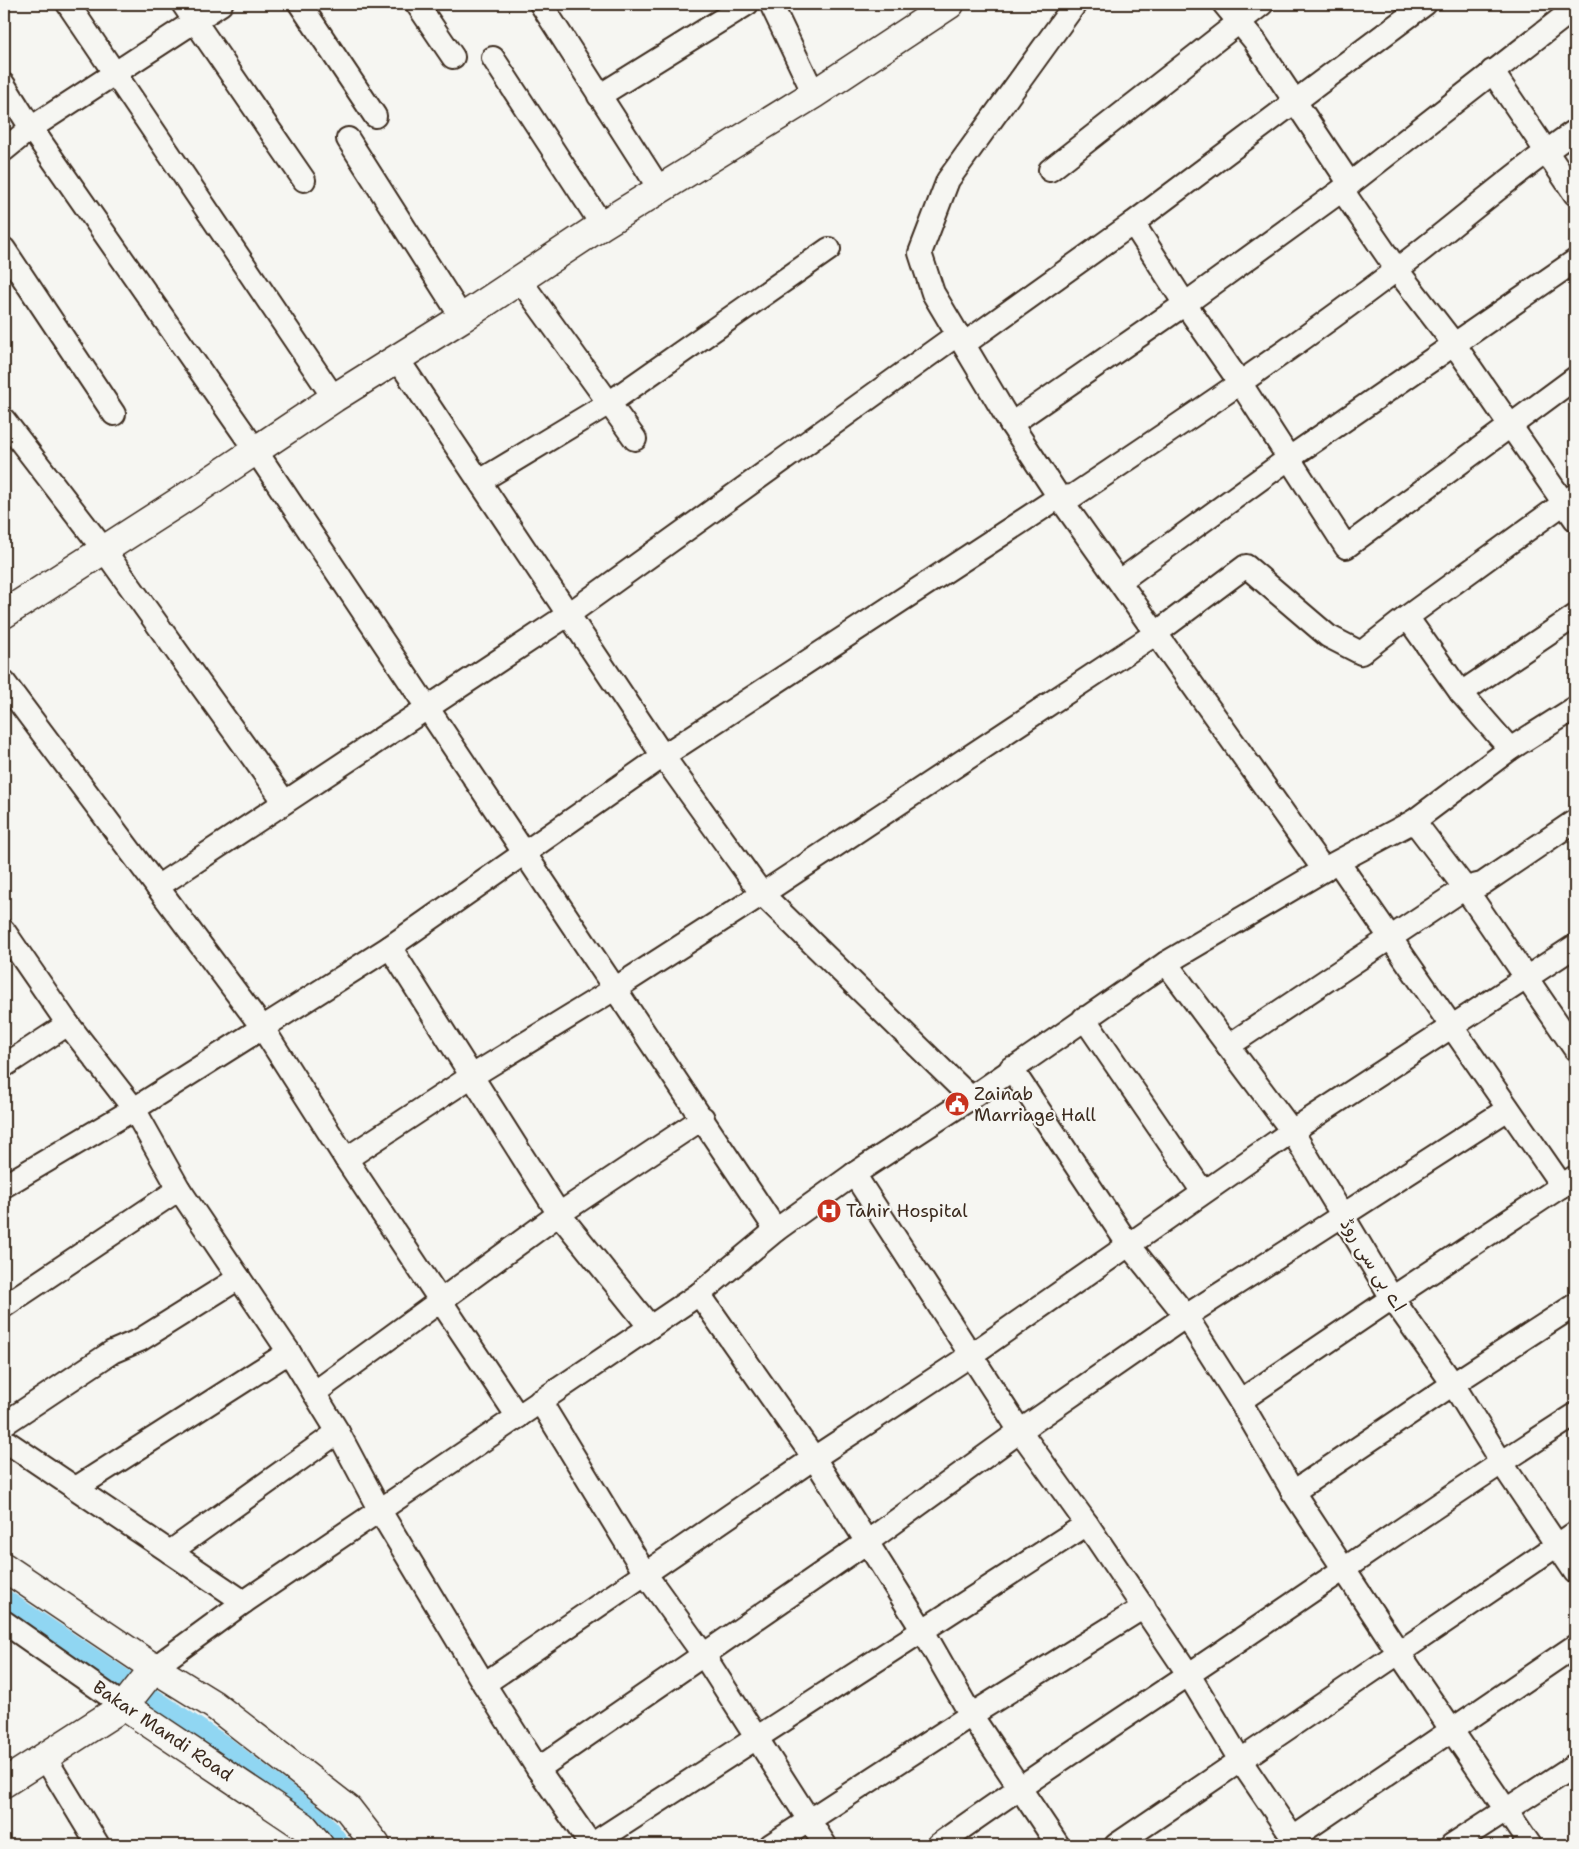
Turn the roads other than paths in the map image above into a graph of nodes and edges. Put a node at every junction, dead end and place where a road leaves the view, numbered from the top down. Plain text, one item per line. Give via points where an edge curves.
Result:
1 (68, 4) edge
2 (221, 4) edge
3 (300, 4) edge
4 (417, 4) edge
5 (747, 4) edge
6 (771, 4) edge
7 (950, 4) edge
8 (1075, 4) edge
9 (1224, 4) edge
10 (1262, 4) edge
11 (1425, 4) edge
12 (549, 6) edge
13 (1575, 8) edge
14 (189, 12) edge
15 (1239, 22) junction
16 (453, 57) dead end
17 (493, 58) dead end
18 (1492, 71) junction
19 (115, 74) junction
20 (4, 85) edge
21 (814, 94) junction
22 (599, 96) junction
23 (1295, 102) junction
24 (375, 116) dead end
25 (32, 128) junction
26 (1575, 131) edge
27 (348, 139) dead end
28 (4, 150) edge
29 (1546, 151) junction
30 (1050, 170) dead end
31 (304, 180) dead end
32 (1346, 187) junction
33 (659, 188) junction
34 (1575, 194) edge
35 (1132, 223) junction
36 (602, 225) junction
37 (4, 249) edge
38 (829, 249) dead end
39 (1575, 261) edge
40 (1397, 270) junction
41 (520, 280) junction
42 (1185, 304) junction
43 (462, 318) junction
44 (961, 339) junction
45 (1454, 344) junction
46 (397, 358) junction
47 (1575, 378) edge
48 (1241, 384) junction
49 (334, 398) junction
50 (609, 403) junction
51 (114, 414) dead end
52 (4, 420) edge
53 (1011, 424) junction
54 (1510, 425) junction
55 (635, 439) dead end
56 (256, 451) junction
57 (1288, 459) junction
58 (480, 481) junction
59 (1059, 497) junction
60 (1571, 506) edge
61 (104, 550) junction
62 (1120, 581) junction
63 (6, 608) edge
64 (569, 614) junction
65 (1575, 616) edge
66 (1407, 618) junction
67 (1155, 634) junction
68 (4, 682) edge
69 (1461, 693) junction
70 (428, 708) junction
71 (1575, 708) edge
72 (1510, 749) junction
73 (663, 756) junction
74 (284, 801) junction
75 (1414, 821) junction
76 (1575, 821) edge
77 (523, 853) junction
78 (1331, 866) junction
79 (157, 887) junction
80 (1464, 888) junction
81 (762, 894) junction
82 (4, 931) edge
83 (1390, 938) junction
84 (1575, 946) edge
85 (390, 947) junction
86 (1166, 963) junction
87 (1525, 978) junction
88 (616, 988) junction
89 (1084, 1018) junction
90 (68, 1024) junction
91 (1451, 1026) junction
92 (262, 1027) junction
93 (1228, 1046) junction
94 (1575, 1049) edge
95 (4, 1066) edge
96 (1011, 1068) junction
97 (472, 1076) junction
98 (971, 1098) junction
99 (134, 1109) junction
100 (1508, 1109) junction
101 (703, 1118) junction
102 (1292, 1131) junction
103 (346, 1159) junction
104 (854, 1174) junction
105 (1569, 1182) edge
106 (4, 1186) edge
107 (179, 1189) junction
108 (1203, 1192) junction
109 (559, 1214) junction
110 (1342, 1214) junction
111 (776, 1230) junction
112 (1128, 1244) junction
113 (239, 1278) junction
114 (699, 1294) junction
115 (1392, 1298) junction
116 (440, 1300) junction
117 (5, 1302) edge
118 (1575, 1305) edge
119 (1186, 1316) junction
120 (650, 1327) junction
121 (289, 1352) junction
122 (971, 1354) junction
123 (1453, 1384) junction
124 (314, 1393) junction
125 (540, 1401) junction
126 (1240, 1402) junction
127 (1575, 1416) edge
128 (518, 1418) junction
129 (4, 1424) edge
130 (1020, 1431) junction
131 (338, 1432) junction
132 (4, 1440) edge
133 (814, 1458) junction
134 (1501, 1462) junction
135 (76, 1488) junction
136 (1293, 1492) junction
137 (380, 1512) junction
138 (1087, 1524) junction
139 (1566, 1539) edge
140 (867, 1542) junction
141 (170, 1552) junction
142 (4, 1567) edge
143 (1344, 1570) junction
144 (1575, 1572) edge
145 (646, 1575) junction
146 (244, 1602) junction
147 (1144, 1607) junction
148 (4, 1622) edge
149 (923, 1632) junction
150 (1575, 1646) edge
151 (1399, 1653) junction
152 (703, 1654) junction
153 (154, 1668) junction
154 (1189, 1675) junction
155 (484, 1684) junction
156 (124, 1706) junction
157 (971, 1715) junction
158 (1452, 1730) junction
159 (756, 1739) junction
160 (44, 1756) junction
161 (1240, 1760) junction
162 (1575, 1765) edge
163 (538, 1769) junction
164 (4, 1783) edge
165 (1018, 1787) junction
166 (1506, 1810) junction
167 (808, 1820) junction
168 (1287, 1842) edge
169 (98, 1845) edge
170 (319, 1845) edge
171 (376, 1845) edge
172 (591, 1845) edge
173 (771, 1845) edge
174 (825, 1845) edge
175 (938, 1845) edge
176 (1058, 1845) edge
177 (1116, 1845) edge
178 (1452, 1845) edge
179 (1530, 1845) edge

1 - 19 street
2 - 14 street
3 - 24 street
4 - 16 street
5 - 22 street
6 - 21 street
7 - 21 street
8 - 44 street via 948,180 920,253 933,292
9 - 15 street
10 - 15 street
11 - 23 street
12 - 22 street
13 - 18 street
14 - 19 street
14 - 31 street
15 - 23 street
15 - 30 street
17 - 36 street
18 - 29 street
18 - 32 street
19 - 25 street
19 - 49 street
20 - 25 street
21 - 33 street
22 - 33 street
23 - 32 street
23 - 35 street
25 - 28 street
25 - 56 street
26 - 29 street
27 - 43 street
29 - 34 street
29 - 40 street
32 - 40 street
32 - 42 street
33 - 36 street
35 - 42 street
35 - 44 street
36 - 41 street
37 - 51 street
38 - 50 street
39 - 45 street
40 - 45 street
40 - 48 street
41 - 43 street
41 - 50 street
42 - 48 street
42 - 53 street
43 - 46 street
44 - 53 street
44 - 64 street
45 - 54 street
45 - 57 street
46 - 49 street
46 - 58 street
47 - 54 street
48 - 57 street
48 - 59 street via 1073,496
49 - 56 street
50 - 55 street
50 - 58 street
52 - 61 street
53 - 59 street
54 - 57 street via 1346,547
54 - 60 street
56 - 61 street
56 - 70 street
57 - 62 street
58 - 64 street
59 - 62 street
59 - 73 street
60 - 66 street
61 - 63 street
61 - 74 street
62 - 67 street
64 - 70 street
64 - 73 street
65 - 69 street
66 - 67 street via 1361,653 1328,636 1246,566
66 - 69 street
67 - 78 street
67 - 81 street
68 - 79 street
69 - 72 street
70 - 74 street
70 - 77 street
71 - 72 street
72 - 75 street
73 - 77 street
73 - 81 street
74 - 79 street
75 - 78 street
75 - 80 street
76 - 80 street via 1482,884
77 - 85 street
77 - 88 street
78 - 83 street
78 - 86 street
79 - 92 street
80 - 83 street
80 - 87 street
81 - 88 street
81 - 98 street
82 - 90 street
83 - 91 street
83 - 93 street
84 - 87 street
85 - 92 street
85 - 97 street
86 - 89 street
86 - 93 street, اے بی سی روڈ
87 - 91 street
87 - 94 street
88 - 97 street
88 - 101 street
89 - 96 street
89 - 108 street
90 - 95 street
90 - 99 street
91 - 100 street
91 - 102 street
92 - 99 street
92 - 103 street
93 - 102 street, اے بی سی روڈ
96 - 98 street
96 - 112 street
97 - 103 street
97 - 109 street
98 - 104 street
99 - 106 street
99 - 107 street
100 - 105 street
100 - 110 street
101 - 109 street
101 - 111 street
102 - 108 street
102 - 110 street, اے بی سی روڈ
103 - 116 street
104 - 111 street
104 - 122 street
105 - 115 street
107 - 113 street
107 - 117 street
108 - 112 street
109 - 116 street
109 - 120 street
110 - 115 street, اے بی سی روڈ
110 - 119 street
111 - 114 street
112 - 119 street
112 - 122 street
113 - 121 street
113 - 129 street via 140,1340 112,1352
114 - 120 street
114 - 133 street
115 - 123 street, اے بی سی روڈ
115 - 126 street
116 - 124 street
116 - 128 street
118 - 123 street
119 - 126 street
119 - 130 street
120 - 125 street
121 - 124 street
121 - 135 street
122 - 130 street
122 - 133 street
123 - 134 street, اے بی سی روڈ
123 - 136 street
124 - 131 street
125 - 128 street
125 - 145 street
126 - 136 street
127 - 134 street
128 - 137 street
130 - 138 street
130 - 140 street
131 - 137 street
131 - 141 street
132 - 135 street
133 - 140 street
133 - 145 street
134 - 139 street, اے بی سی روڈ
134 - 143 street
135 - 141 street
136 - 143 street
137 - 146 street
137 - 155 street
138 - 147 street
138 - 149 street
139 - 144 street, اے بی سی روڈ
139 - 151 street
140 - 149 street
140 - 152 street
141 - 146 street
142 - 153 street
143 - 151 street
143 - 154 street
145 - 152 street
145 - 155 street
146 - 153 street
147 - 154 street
147 - 157 street
148 - 156 street, Bakar Mandi Road
149 - 157 street
149 - 159 street
150 - 158 street
151 - 158 street
151 - 161 street
152 - 159 street
152 - 163 street
153 - 156 street
153 - 171 street via 214,1706 348,1809
154 - 161 street
154 - 165 street
155 - 163 street
156 - 160 street
156 - 170 street, Bakar Mandi Road via 302,1826
157 - 165 street
157 - 167 street
158 - 166 street
158 - 168 street
159 - 167 street
159 - 172 street
160 - 164 street
160 - 169 street
161 - 168 street
161 - 177 street
162 - 166 street
163 - 172 street
165 - 175 street
165 - 176 street
166 - 178 street
166 - 179 street
167 - 173 street
167 - 174 street

